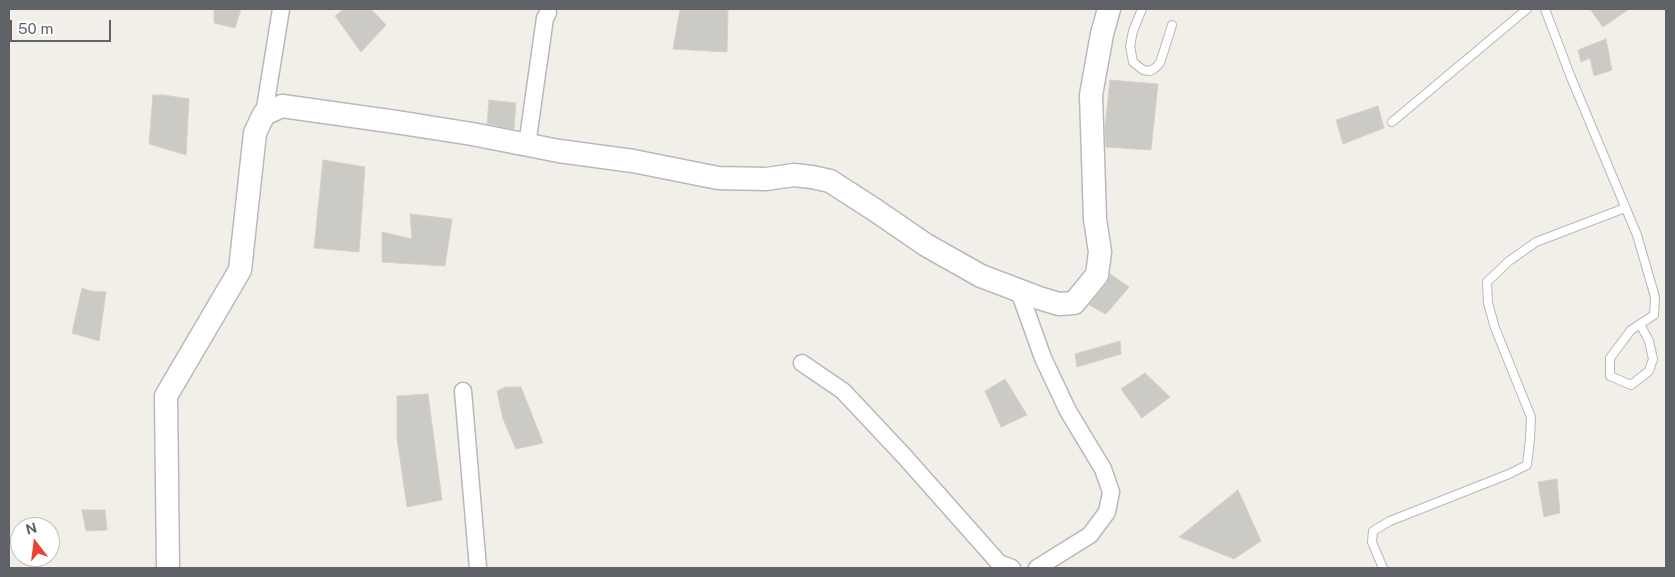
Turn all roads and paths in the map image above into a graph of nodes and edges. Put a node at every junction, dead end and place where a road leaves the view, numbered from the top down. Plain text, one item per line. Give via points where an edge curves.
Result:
1 (282, 9) edge
2 (1109, 9) edge
3 (1142, 9) edge
4 (1527, 9) edge
5 (1545, 9) edge
6 (548, 13) dead end
7 (1172, 25) dead end
8 (264, 114) junction
9 (1392, 122) dead end
10 (527, 145) junction
11 (1626, 208) junction
12 (1020, 291) junction
13 (1640, 324) junction
14 (802, 363) dead end
15 (463, 391) dead end
16 (168, 568) edge
17 (478, 568) edge
18 (1012, 568) edge
19 (1037, 568) edge
20 (1383, 568) edge

1 - 8 street
2 - 12 street via 1091,95 1095,219 1100,252 1097,275 1074,303 1059,304
3 - 7 lane via 1130,46 1133,62 1143,70 1150,71 1160,63
4 - 9 lane
5 - 11 lane
6 - 10 street
8 - 10 street via 282,106
8 - 16 street via 256,133 240,270 166,396
10 - 12 street via 718,178 766,179 794,175 830,181 926,246 981,276
11 - 13 lane via 1656,297 1654,315
11 - 20 lane via 1536,242 1486,282 1495,328 1530,417 1527,465 1374,530 1372,542
12 - 19 street via 1043,358 1068,411 1103,469 1111,492 1107,512 1090,535
13 - 13 lane via 1649,341 1653,359 1649,371 1631,384 1610,376 1610,358 1631,330
14 - 18 street via 843,391 999,563
15 - 17 street

